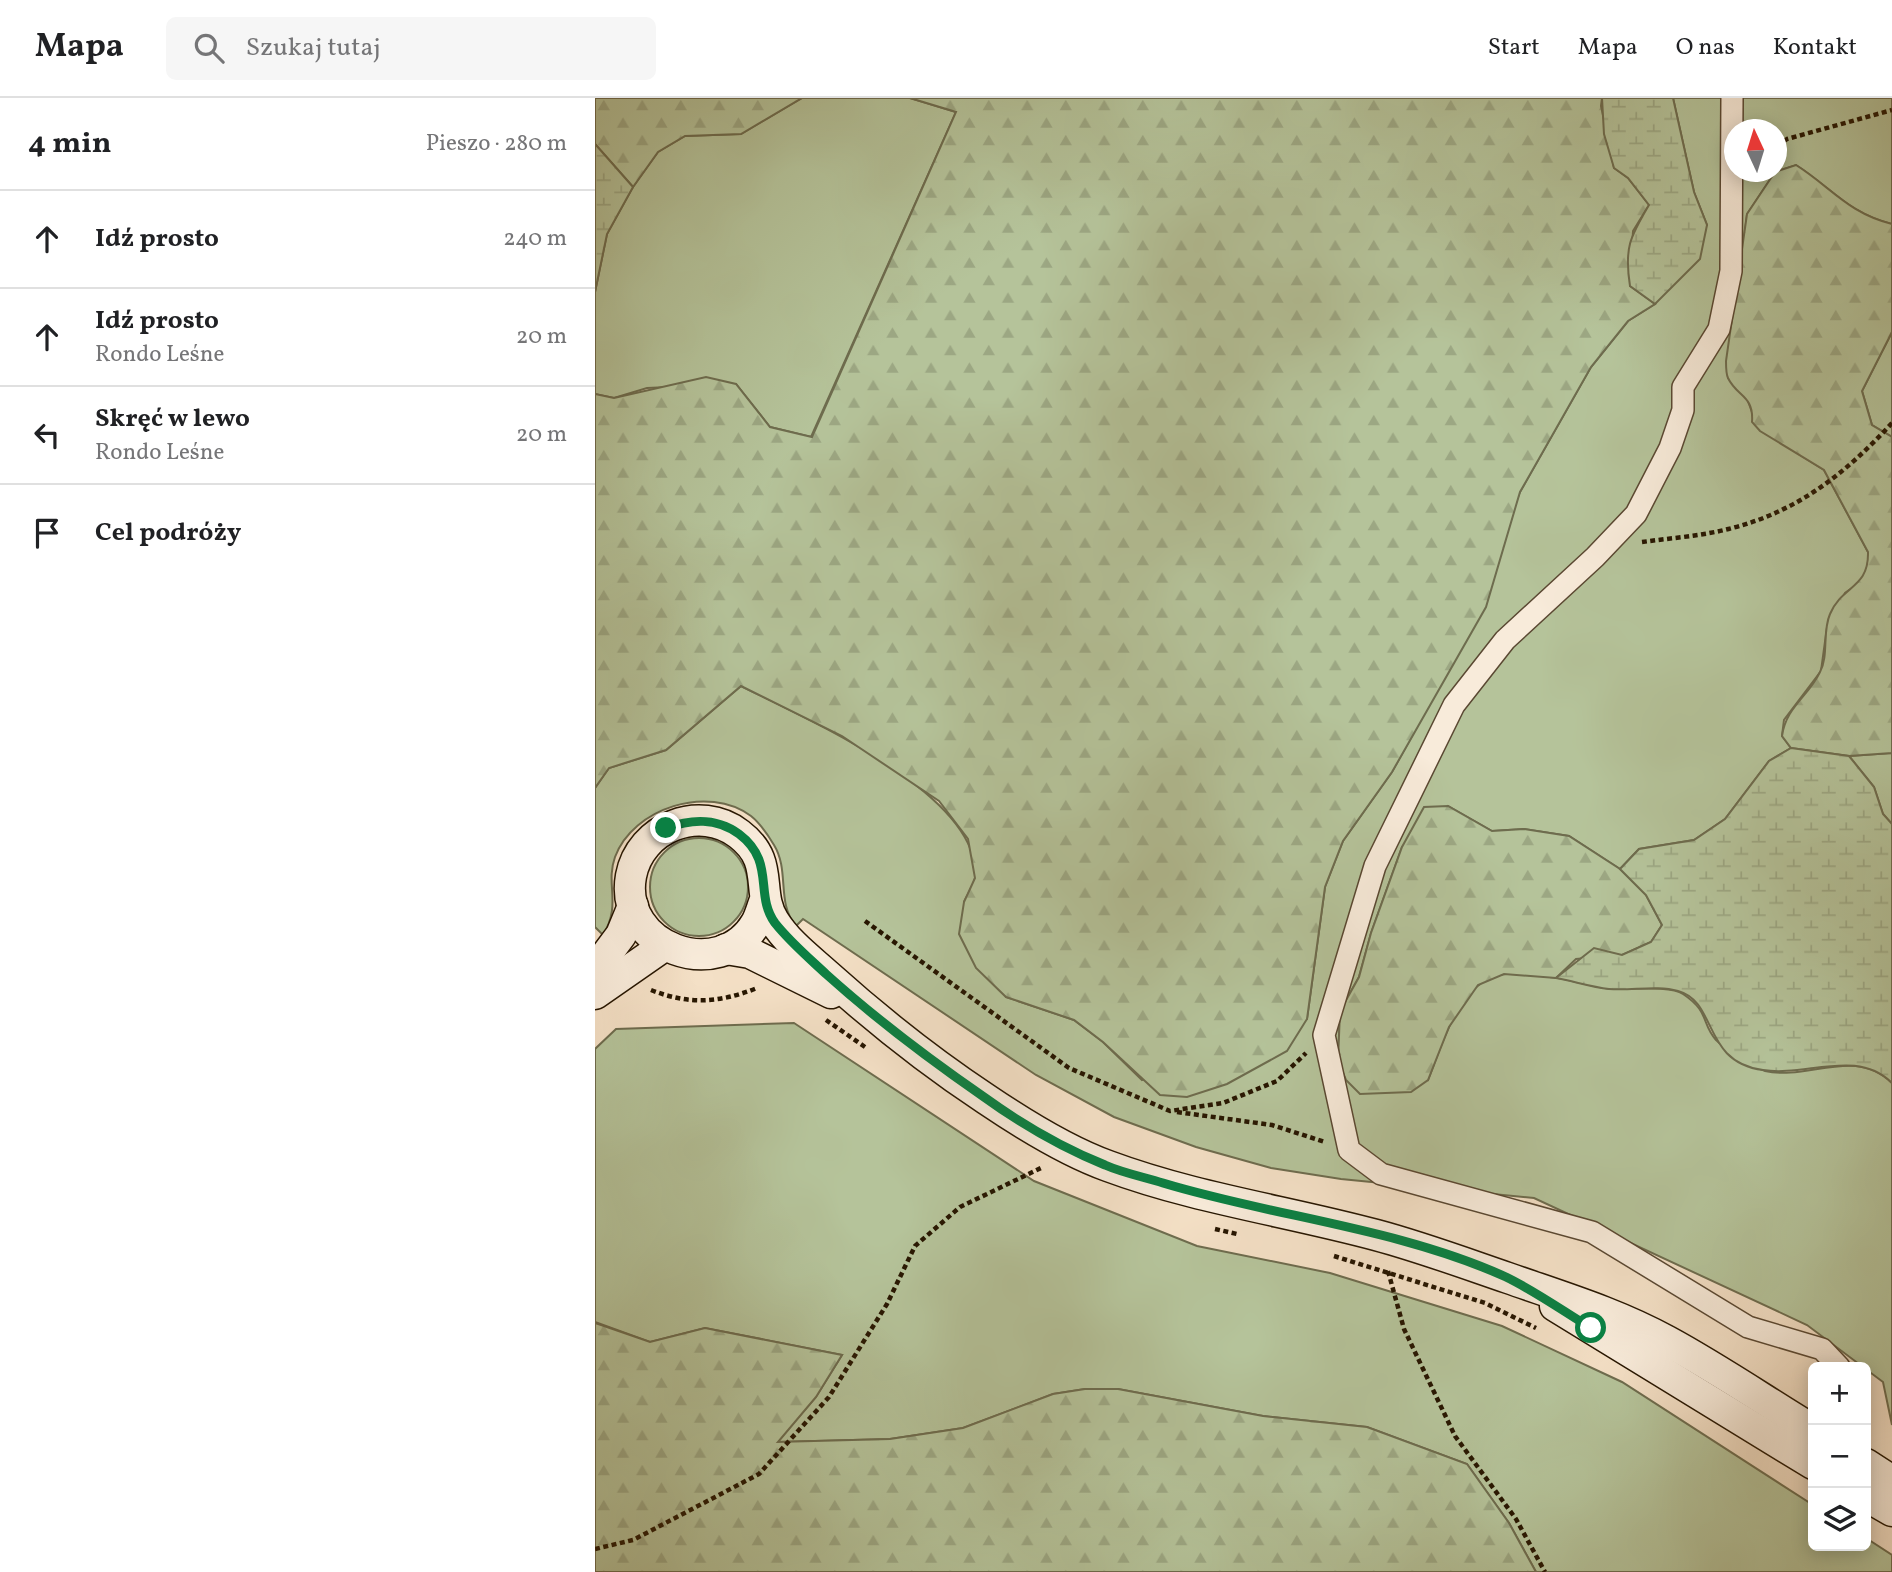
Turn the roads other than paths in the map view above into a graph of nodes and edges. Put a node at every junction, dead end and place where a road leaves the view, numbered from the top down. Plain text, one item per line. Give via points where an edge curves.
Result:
1 (1732, 98) edge
2 (765, 900) junction
3 (633, 906) junction
4 (664, 946) junction
5 (726, 949) junction
6 (595, 970) edge
7 (595, 994) edge
8 (868, 1012) junction
9 (1506, 1277) junction
10 (1834, 1362) edge
11 (1808, 1427) edge
12 (1808, 1454) edge
13 (1871, 1467) edge
14 (1892, 1481) edge
15 (1871, 1499) edge
16 (1892, 1511) edge

1 - 10 street via 1731,271 1719,328 1683,387 1683,410 1670,448 1636,514 1505,639 1454,705 1375,866 1324,1035 1349,1150 1381,1174 1592,1233 1748,1327 1822,1349
2 - 3 main road via 766,882 753,848 725,825 695,821 666,828 649,841 631,876
2 - 5 main road via 755,924
2 - 8 main road via 774,921 795,946
3 - 4 main road via 648,934
3 - 6 main road via 621,935
4 - 5 main road via 688,955
4 - 7 main road
5 - 8 main road via 750,953
8 - 9 main road via 986,1099 1105,1166 1191,1192 1375,1235
9 - 11 main road via 1599,1308 1667,1341
9 - 12 main road
13 - 14 main road
15 - 16 main road

